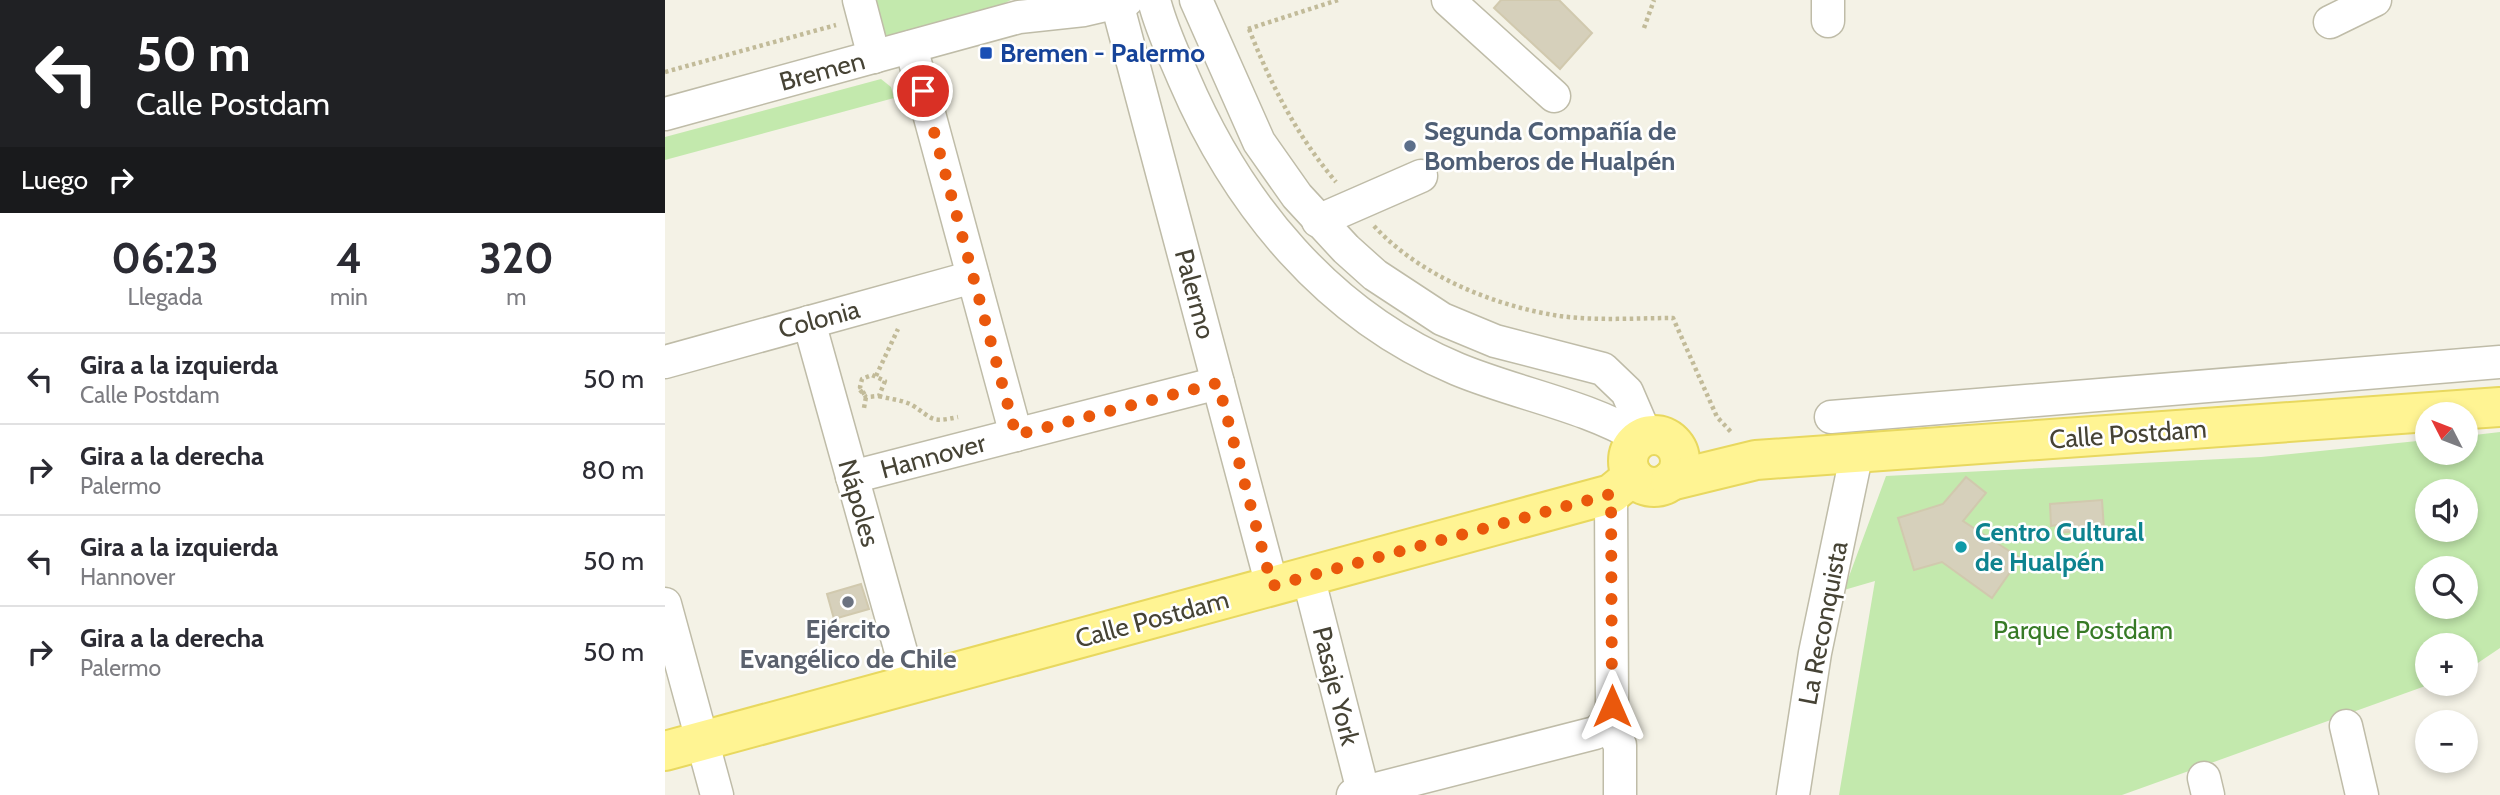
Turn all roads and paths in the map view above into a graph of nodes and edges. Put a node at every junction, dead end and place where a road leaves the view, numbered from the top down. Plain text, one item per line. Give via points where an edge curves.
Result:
1 (1046, 0) edge
2 (1154, 0) edge
3 (1185, 0) edge
4 (1196, 0) edge
5 (1338, 0) edge
6 (1448, 0) edge
7 (1654, 0) edge
8 (2375, 0) edge
9 (1122, 1) edge
10 (861, 9) edge
11 (1019, 17) junction
12 (2330, 22) dead end
13 (1644, 28) dead end
14 (1249, 29) junction
15 (911, 47) junction
16 (1218, 48) junction
17 (874, 57) junction
18 (665, 72) edge
19 (1181, 73) junction
20 (1554, 96) dead end
21 (665, 114) edge
22 (1421, 176) dead end
23 (1355, 205) junction
24 (1318, 221) junction
25 (973, 277) junction
26 (914, 293) junction
27 (809, 322) junction
28 (665, 362) edge
29 (2500, 362) edge
30 (876, 376) dead end
31 (1218, 383) junction
32 (879, 396) dead end
33 (2500, 407) edge
34 (961, 416) dead end
35 (1831, 417) dead end
36 (1016, 435) junction
37 (1652, 438) junction
38 (1857, 452) junction
39 (1756, 460) junction
40 (852, 477) junction
41 (1670, 481) junction
42 (1622, 485) junction
43 (1290, 581) junction
44 (665, 604) edge
45 (910, 684) junction
46 (1608, 723) junction
47 (2346, 726) dead end
48 (702, 740) junction
49 (665, 751) edge
50 (1360, 794) edge
51 (717, 795) edge
52 (1620, 795) edge
53 (1793, 795) edge
54 (2363, 795) edge

1 - 11 street, Bremen
2 - 19 street
3 - 19 street
4 - 16 street
5 - 14 path
6 - 20 street
7 - 13 path
8 - 12 street
9 - 11 street, Bremen
9 - 31 street, Palermo
10 - 17 street
10 - 18 path
11 - 15 street, Bremen
14 - 16 path
14 - 23 path via 1279,100 1309,150
15 - 17 street, Bremen
15 - 25 street
16 - 24 street via 1259,142
17 - 21 street, Bremen
19 - 37 street via 1201,118 1246,195 1297,257 1356,310 1389,335 1457,369
22 - 23 street
23 - 24 street
23 - 39 path via 1379,232 1416,261 1449,281 1503,303 1560,316 1673,318 1717,417
24 - 37 street via 1375,275 1442,318 1495,341 1589,363 1612,375
25 - 26 street, Colonia
25 - 36 street
26 - 27 street, Colonia
26 - 30 path
27 - 28 street, Colonia
27 - 40 street, Nápoles
29 - 35 street, Calle Postdam
31 - 36 street, Hannover
31 - 43 street, Palermo
32 - 34 path via 911,404 926,418 938,421
33 - 38 main road, Calle Postdam
36 - 40 street, Hannover
37 - 39 main road, Calle Postdam
37 - 41 main road via 1678,451 1680,464
37 - 42 main road via 1629,453
38 - 39 main road, Calle Postdam
38 - 53 street, La Reconquista via 1815,653
39 - 41 main road, Calle Postdam
40 - 45 street, Nápoles
41 - 42 main road, Calle Postdam via 1653,487
42 - 43 main road, Calle Postdam
42 - 46 street
43 - 45 main road, Calle Postdam
43 - 50 street, Pasaje York
44 - 48 street
45 - 48 main road, Calle Postdam
46 - 50 street via 1595,733
46 - 52 street via 1620,745
47 - 54 street
48 - 49 main road, Calle Postdam
48 - 51 street

